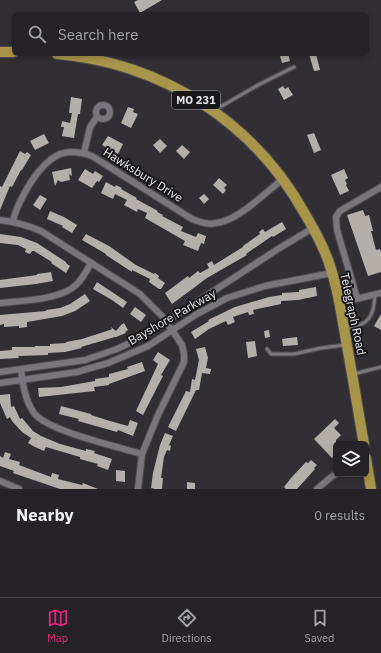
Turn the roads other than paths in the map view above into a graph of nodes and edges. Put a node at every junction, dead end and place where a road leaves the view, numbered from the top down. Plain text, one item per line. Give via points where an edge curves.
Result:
1 (0, 52) edge
2 (12, 52) edge
3 (78, 56) edge
4 (294, 67) dead end
5 (214, 111) junction
6 (97, 117) dead end
7 (84, 152) junction
8 (283, 179) junction
9 (381, 187) edge
10 (0, 220) edge
11 (14, 222) junction
12 (313, 228) junction
13 (91, 264) junction
14 (332, 273) junction
15 (378, 293) edge
16 (357, 298) junction
17 (0, 303) edge
18 (340, 303) junction
19 (166, 322) junction
20 (344, 329) junction
21 (172, 331) junction
22 (347, 345) junction
23 (267, 350) dead end
24 (381, 367) edge
25 (21, 370) junction
26 (0, 372) edge
27 (352, 374) junction
28 (23, 380) junction
29 (0, 383) edge
30 (363, 441) edge
31 (142, 454) junction
32 (333, 475) edge
33 (369, 477) edge
34 (0, 481) edge
35 (19, 489) edge
36 (138, 489) edge
37 (317, 489) edge
38 (371, 489) edge

1 - 2 main road
3 - 5 main road, Telegraph Road / MO 231 via 151,76
4 - 5 lane
5 - 8 main road, Telegraph Road / MO 231 via 253,145
6 - 7 street via 90,126
7 - 8 street, Hawksbury Drive via 192,219 208,224 223,222 236,216
7 - 11 street, Hawksbury Drive via 65,152 46,162 19,201
8 - 12 main road, Telegraph Road / MO 231
9 - 16 street via 336,217 337,230
10 - 11 street
11 - 13 street via 41,231
12 - 14 main road, Telegraph Road / MO 231
12 - 19 street, Bayshore Parkway
13 - 17 street via 77,284 65,291 41,300
13 - 19 street via 140,294
14 - 18 main road, Telegraph Road / MO 231
14 - 21 street, Bayshore Parkway via 245,292 214,304
15 - 16 street
15 - 20 lane via 371,315 364,324
16 - 18 street
18 - 20 main road, Telegraph Road / MO 231
19 - 21 street
19 - 25 street, Bayshore Parkway via 131,342 100,355 65,364
20 - 22 main road, Telegraph Road / MO 231
21 - 28 street, Bayshore Parkway via 118,360 77,372
21 - 31 street via 182,345 184,362
22 - 23 lane via 282,355 271,354
22 - 27 main road, Telegraph Road / MO 231
24 - 27 lane
25 - 26 street, Bayshore Parkway
25 - 28 street
27 - 30 main road, Telegraph Road / MO 231
28 - 29 street, Bayshore Parkway
28 - 31 street via 28,403 35,414 46,422 59,429
31 - 36 street
32 - 37 street
33 - 38 main road
34 - 35 street

